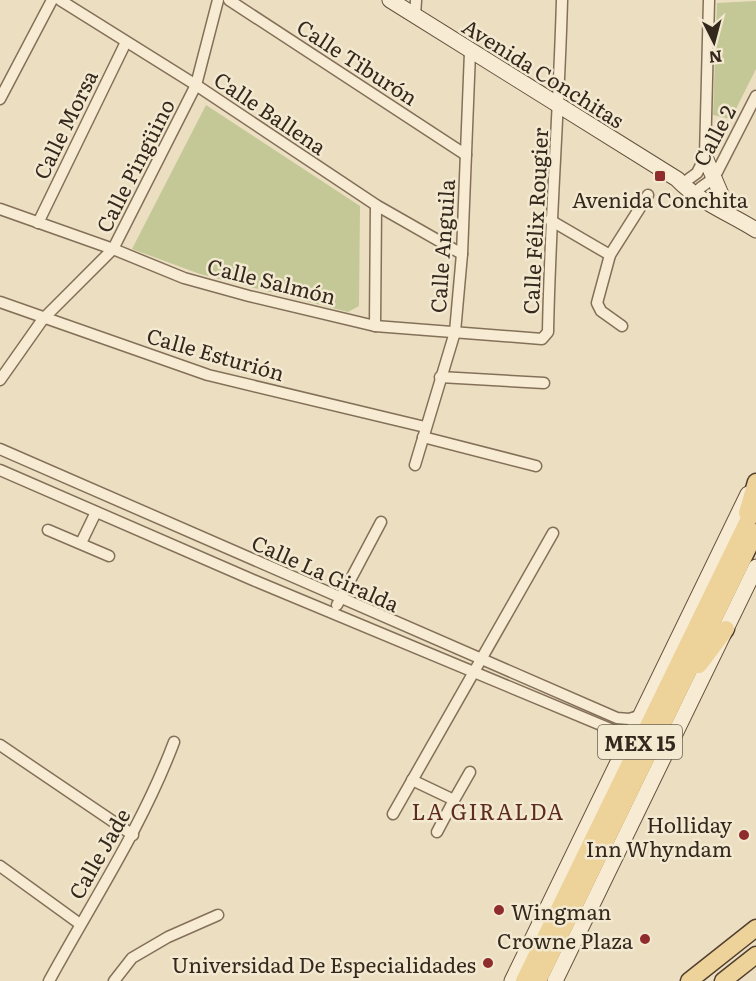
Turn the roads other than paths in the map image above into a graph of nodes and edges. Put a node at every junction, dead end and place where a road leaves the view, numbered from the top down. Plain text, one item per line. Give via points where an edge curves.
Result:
1 (52, 0) edge
2 (60, 0) edge
3 (218, 0) edge
4 (229, 0) edge
5 (390, 0) edge
6 (416, 0) edge
7 (562, 0) edge
8 (710, 0) edge
9 (415, 16) junction
10 (126, 42) junction
11 (470, 52) junction
12 (196, 85) junction
13 (756, 96) edge
14 (0, 99) edge
15 (560, 105) junction
16 (466, 155) junction
17 (705, 157) junction
18 (714, 178) junction
19 (687, 184) junction
20 (648, 195) dead end
21 (376, 205) junction
22 (0, 209) edge
23 (730, 211) junction
24 (550, 220) junction
25 (38, 223) junction
26 (756, 230) edge
27 (113, 249) junction
28 (462, 254) junction
29 (610, 255) junction
30 (0, 302) edge
31 (43, 319) junction
32 (375, 326) junction
33 (622, 326) dead end
34 (455, 332) junction
35 (546, 337) joint
36 (440, 376) junction
37 (0, 380) edge
38 (544, 382) dead end
39 (424, 432) junction
40 (0, 449) edge
41 (415, 465) dead end
42 (536, 466) dead end
43 (0, 470) edge
44 (756, 480) edge
45 (756, 504) edge
46 (96, 512) junction
47 (381, 522) dead end
48 (48, 530) dead end
49 (553, 533) dead end
50 (748, 535) edge
51 (81, 543) junction
52 (109, 556) dead end
53 (756, 567) edge
54 (341, 599) junction
55 (332, 613) junction
56 (726, 629) junction
57 (481, 661) junction
58 (473, 672) junction
59 (677, 694) junction
60 (639, 716) junction
61 (174, 742) dead end
62 (0, 745) edge
63 (625, 745) junction
64 (470, 772) dead end
65 (412, 780) junction
66 (454, 800) junction
67 (393, 814) dead end
68 (437, 832) dead end
69 (133, 835) junction
70 (0, 866) edge
71 (218, 915) dead end
72 (80, 924) junction
73 (756, 928) edge
74 (756, 955) edge
75 (717, 958) junction
76 (729, 979) edge
77 (49, 981) edge
78 (114, 981) edge
79 (513, 981) edge
80 (524, 981) edge
81 (538, 981) edge
82 (555, 981) edge
83 (689, 981) edge

1 - 14 street
2 - 10 street, Calle Ballena
3 - 12 street, Calle Pingüino
4 - 16 street, Calle Tiburón
5 - 9 main road, Avenida Conchitas
6 - 9 street
7 - 15 street, Calle Félix Rougier
8 - 17 street
9 - 11 main road, Avenida Conchitas
10 - 12 street, Calle Ballena
10 - 25 street, Calle Morsa
11 - 15 main road, Avenida Conchitas
11 - 16 street, Calle Anguila
12 - 21 street, Calle Ballena
12 - 27 street, Calle Pingüino
13 - 18 street, Calle 2
15 - 19 main road, Avenida Conchitas
15 - 24 street, Calle Félix Rougier
16 - 28 street, Calle Anguila
17 - 18 main road
17 - 19 street
18 - 19 street, Calle 2
18 - 23 main road
19 - 23 main road, Avenida Conchitas via 721,213
20 - 29 street
21 - 28 street, Calle Ballena
21 - 32 street
22 - 25 street, Calle Salmón
23 - 26 main road, Avenida Conchitas
24 - 29 street
24 - 35 street, Calle Félix Rougier
25 - 27 street, Calle Salmón
27 - 31 street, Calle Pingüino
27 - 32 street, Calle Salmón via 184,278
28 - 34 street, Calle Anguila
29 - 33 street via 597,303 601,311
30 - 31 street, Calle Esturión
31 - 37 street, Calle Pingüino
31 - 39 street, Calle Esturión via 208,375
32 - 34 street, Calle Salmón
34 - 35 street, Calle Salmón
34 - 36 street, Calle Anguila
36 - 38 street
36 - 39 street, Calle Anguila
39 - 41 street, Calle Anguila
39 - 42 street, Calle Esturión
40 - 54 street, Calle La Giralda
43 - 46 street, Calle La Giralda
44 - 50 main road
44 - 60 main road
45 - 50 main road, MEX 15
46 - 51 street
46 - 55 street, Calle La Giralda
47 - 54 street
48 - 51 street
49 - 57 street
50 - 59 main road, MEX 15
50 - 80 main road, MEX 15
51 - 52 street
53 - 56 main road
54 - 55 street
54 - 57 street, Calle La Giralda
55 - 58 street, Calle La Giralda
56 - 59 main road
56 - 82 main road
57 - 58 street
57 - 60 street, Calle La Giralda via 622,720
58 - 63 street, Calle La Giralda via 613,730
58 - 65 street
59 - 81 main road, MEX 15
60 - 63 main road
61 - 69 street, Calle Jade
62 - 69 street
63 - 79 main road
64 - 66 street
65 - 66 street
65 - 67 street
66 - 68 street
69 - 72 street, Calle Jade
70 - 72 street
71 - 78 street via 132,958
72 - 77 street, Calle Jade
73 - 75 main road
74 - 76 main road
75 - 76 main road
75 - 83 main road

